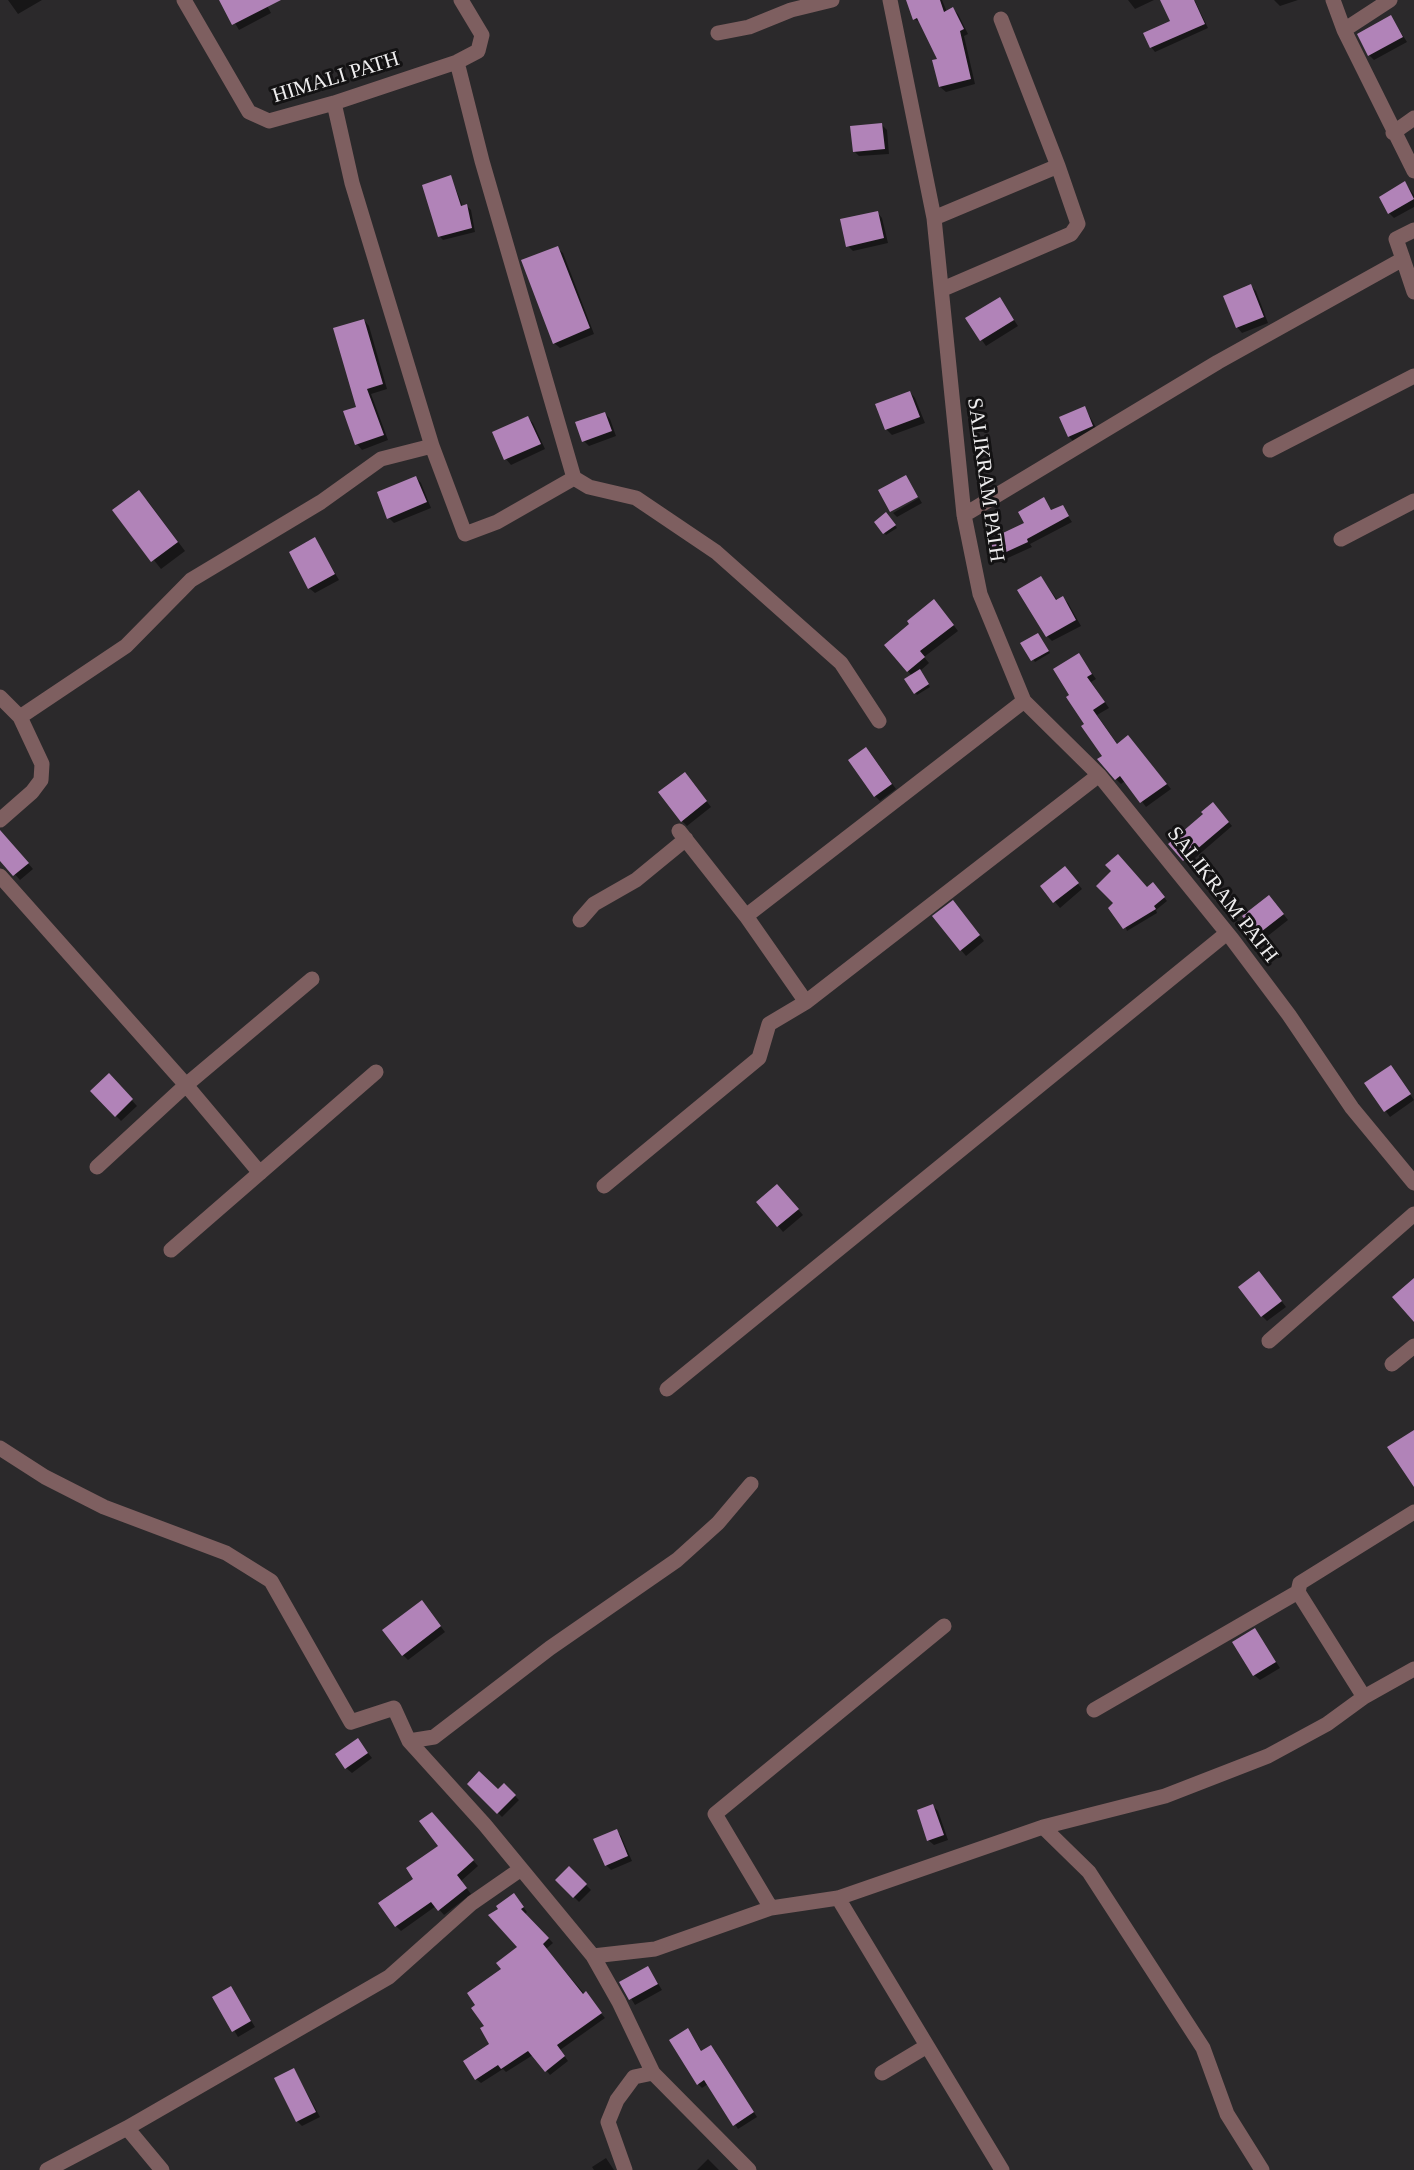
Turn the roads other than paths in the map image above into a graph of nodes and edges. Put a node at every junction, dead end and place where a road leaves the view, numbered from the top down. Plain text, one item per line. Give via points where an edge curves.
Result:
1 (184, 0) edge
2 (461, 0) edge
3 (832, 0) edge
4 (890, 0) edge
5 (1333, 0) edge
6 (1390, 0) edge
7 (1001, 19) dead end
8 (1344, 30) junction
9 (718, 33) dead end
10 (457, 62) junction
11 (334, 103) junction
12 (1414, 118) edge
13 (1393, 133) junction
14 (1058, 165) junction
15 (1414, 171) edge
16 (934, 218) junction
17 (1414, 230) edge
18 (1403, 259) junction
19 (943, 289) junction
20 (1414, 292) edge
21 (1414, 376) edge
22 (432, 446) junction
23 (1270, 450) dead end
24 (574, 478) junction
25 (1414, 501) edge
26 (964, 515) junction
27 (1341, 539) dead end
28 (0, 697) edge
29 (1024, 701) junction
30 (20, 717) junction
31 (879, 722) dead end
32 (1099, 775) junction
33 (0, 820) edge
34 (0, 876) edge
35 (746, 916) junction
36 (580, 920) dead end
37 (1227, 933) junction
38 (312, 979) dead end
39 (806, 1002) junction
40 (376, 1072) dead end
41 (186, 1085) junction
42 (97, 1167) dead end
43 (260, 1173) junction
44 (1414, 1183) edge
45 (604, 1186) dead end
46 (1414, 1214) edge
47 (171, 1250) dead end
48 (1269, 1341) dead end
49 (1414, 1346) edge
50 (1392, 1364) dead end
51 (667, 1389) dead end
52 (0, 1448) edge
53 (751, 1484) dead end
54 (1414, 1512) edge
55 (1298, 1592) junction
56 (944, 1626) dead end
57 (1414, 1669) edge
58 (1364, 1697) junction
59 (1094, 1710) dead end
60 (409, 1741) junction
61 (1043, 1827) junction
62 (521, 1869) junction
63 (838, 1898) junction
64 (771, 1908) junction
65 (593, 1956) junction
66 (927, 2046) junction
67 (653, 2073) junction
68 (882, 2073) dead end
69 (127, 2128) junction
70 (47, 2170) edge
71 (162, 2170) edge
72 (625, 2170) edge
73 (749, 2170) edge
74 (1002, 2170) edge
75 (1262, 2170) edge

1 - 11 street, HIMALI PATH via 249,112 269,121
2 - 10 street, HIMALI PATH via 482,35 478,51
3 - 9 street
4 - 16 street, SALIKRAM PATH
5 - 8 street
6 - 8 street
7 - 14 street
8 - 13 street
10 - 11 street, HIMALI PATH
10 - 24 street
11 - 22 street via 352,183
12 - 13 street
13 - 15 street
14 - 16 street
14 - 19 street via 1077,230
16 - 19 street, SALIKRAM PATH
17 - 18 street via 1396,239
18 - 20 street
18 - 26 street via 1218,362
19 - 26 street, SALIKRAM PATH
21 - 23 street
22 - 24 street via 465,534 496,522
22 - 30 street via 381,459 321,502 191,580 126,646
24 - 31 street via 589,487 636,498 716,552 841,663
25 - 27 street
26 - 29 street, SALIKRAM PATH via 980,594
28 - 30 street
29 - 32 street, SALIKRAM PATH
29 - 35 street
30 - 33 street via 42,764 41,780
32 - 37 street, SALIKRAM PATH
32 - 39 street
34 - 41 street
35 - 36 street via 682,835 636,880 594,904
35 - 39 street
37 - 44 street, SALIKRAM PATH via 1353,1108
37 - 51 street
38 - 41 street
39 - 45 street via 770,1024 759,1058
40 - 43 street
41 - 42 street
41 - 43 street
43 - 47 street
46 - 48 street
49 - 50 street
52 - 60 street via 45,1477 104,1506 226,1553 271,1581 351,1722 394,1708
53 - 60 street via 677,1560 550,1648 434,1737
54 - 55 street via 1300,1583
55 - 58 street
55 - 59 street
56 - 64 street via 715,1814
57 - 58 street
58 - 61 street via 1327,1724 1268,1756 1165,1796
60 - 62 street
61 - 63 street
61 - 75 street via 1089,1872 1203,2048 1227,2114
62 - 65 street
62 - 69 street via 472,1903 389,1977
63 - 64 street
63 - 66 street
64 - 65 street via 655,1949
65 - 67 street
66 - 68 street
66 - 74 street
67 - 72 street via 634,2076 608,2122
67 - 73 street
69 - 70 street
69 - 71 street

